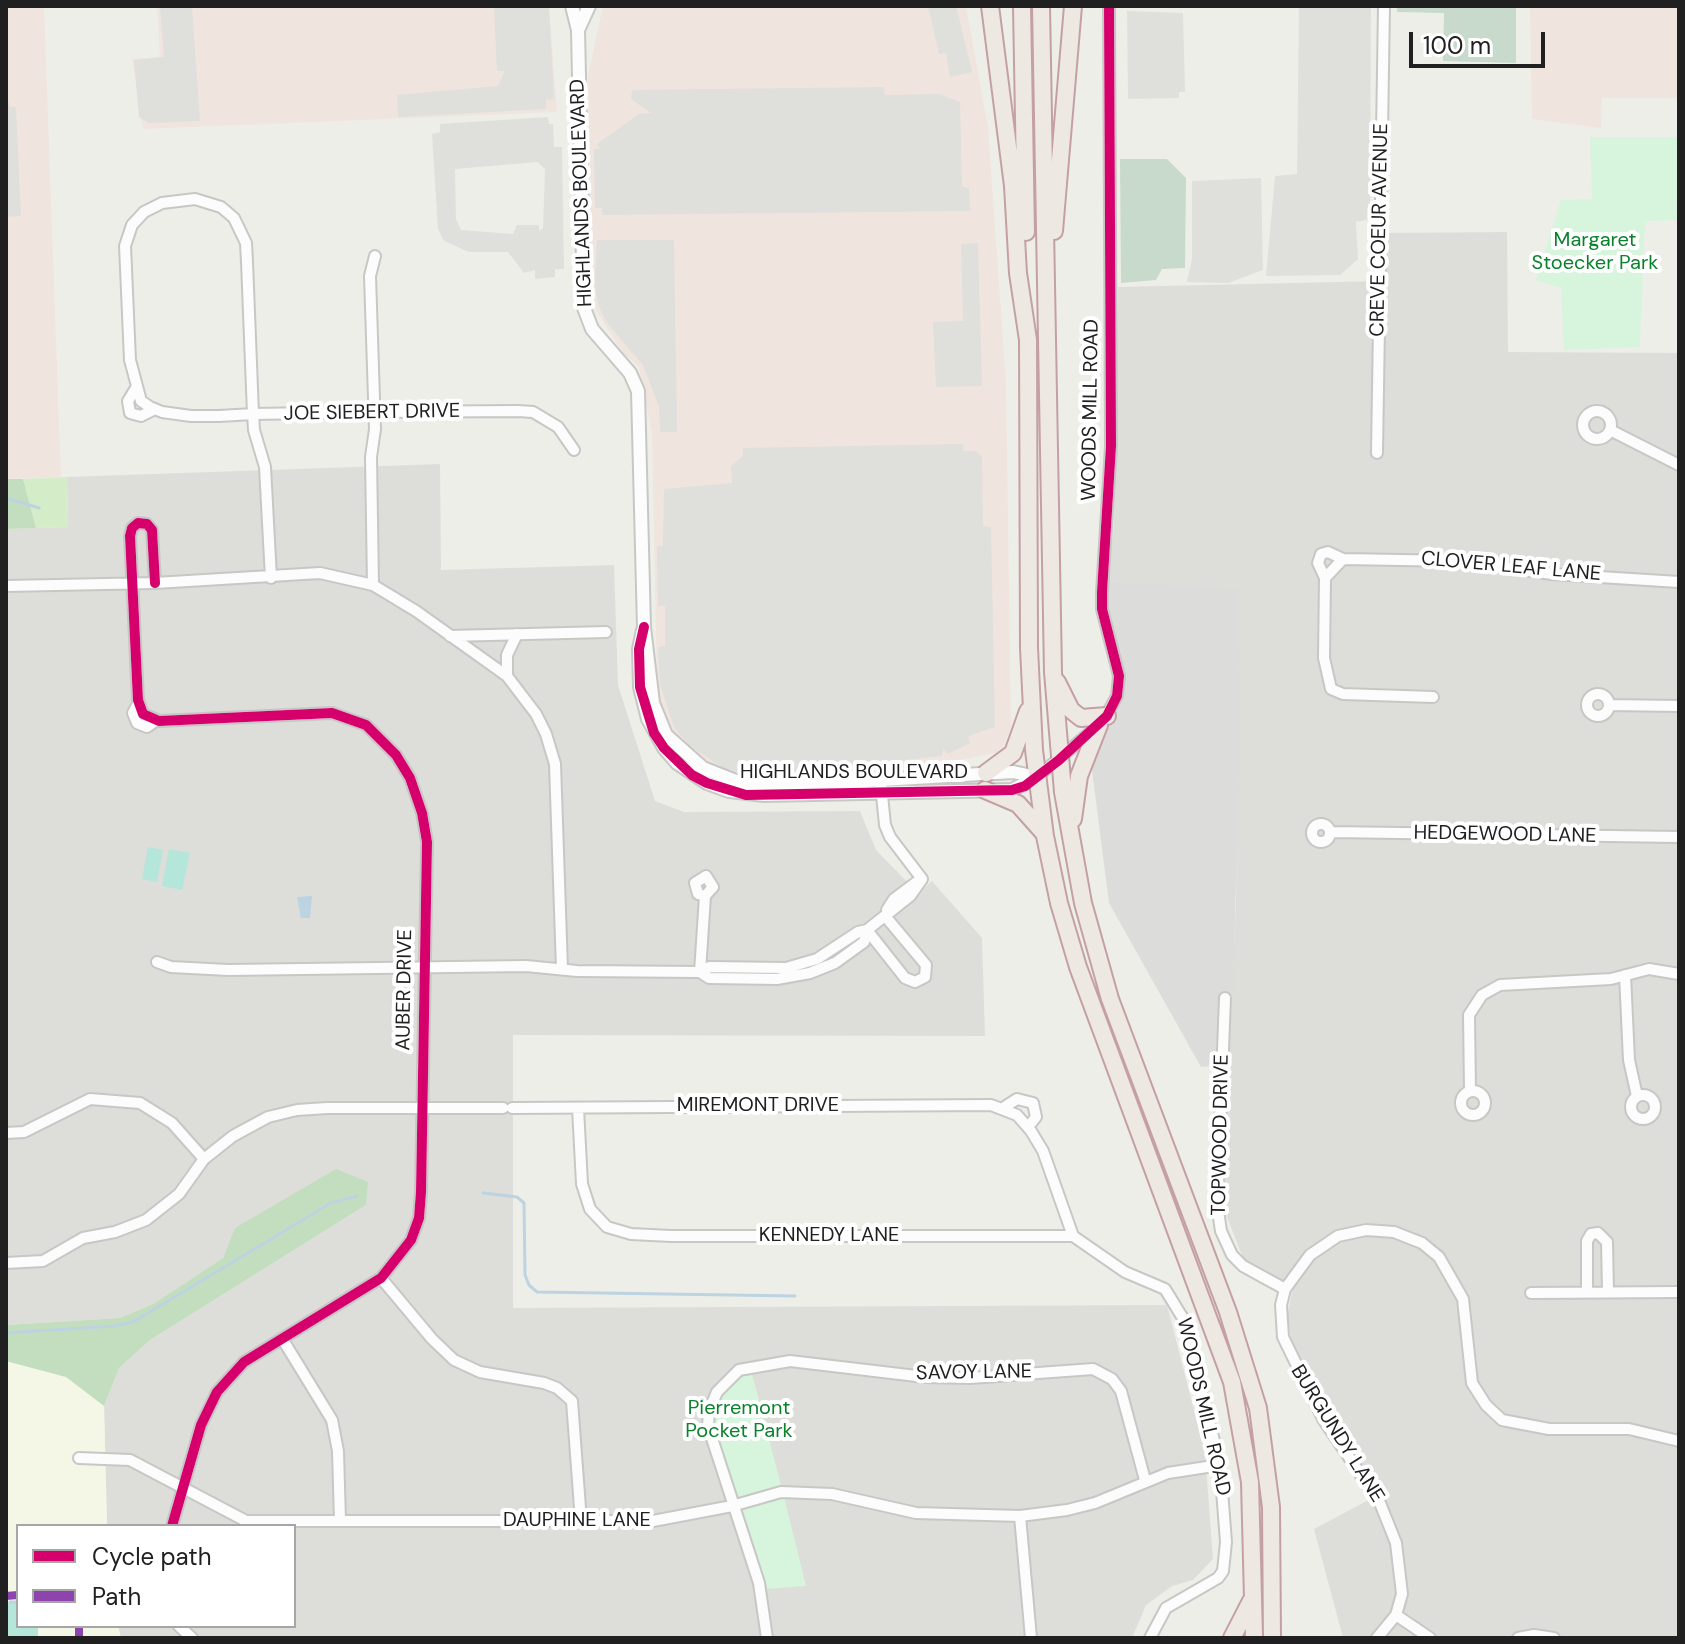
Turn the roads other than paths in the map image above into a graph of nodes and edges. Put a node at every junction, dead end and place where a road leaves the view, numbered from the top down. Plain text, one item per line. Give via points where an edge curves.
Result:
1 (572, 6) edge
2 (589, 6) edge
3 (990, 6) edge
4 (1022, 6) edge
5 (1041, 6) edge
6 (1073, 6) edge
7 (1109, 6) edge
8 (1384, 6) edge
9 (578, 30) junction
10 (375, 256) dead end
11 (1025, 303) junction
12 (1046, 312) junction
13 (136, 388) junction
14 (155, 409) junction
15 (374, 412) junction
16 (253, 414) junction
17 (1610, 430) dead end
18 (574, 450) dead end
19 (1377, 453) dead end
20 (1679, 465) edge
21 (1343, 559) junction
22 (271, 578) junction
23 (1325, 578) junction
24 (1679, 582) edge
25 (155, 583) junction
26 (133, 584) junction
27 (373, 585) junction
28 (6, 586) edge
29 (606, 632) dead end
30 (517, 634) junction
31 (450, 636) junction
32 (1053, 672) junction
33 (507, 676) junction
34 (1433, 697) dead end
35 (1031, 701) junction
36 (1609, 705) dead end
37 (1679, 706) edge
38 (1103, 720) junction
39 (1059, 760) junction
40 (1037, 777) junction
41 (986, 781) junction
42 (881, 786) junction
43 (1063, 792) junction
44 (1330, 832) dead end
45 (1045, 836) junction
46 (1679, 837) edge
47 (1071, 841) junction
48 (705, 896) dead end
49 (885, 916) junction
50 (867, 930) junction
51 (157, 962) dead end
52 (423, 969) junction
53 (562, 969) junction
54 (700, 972) junction
55 (1679, 974) edge
56 (1625, 975) junction
57 (1225, 998) dead end
58 (1470, 1091) dead end
59 (1637, 1096) dead end
60 (422, 1108) junction
61 (578, 1108) junction
62 (1003, 1108) junction
63 (1028, 1127) junction
64 (6, 1133) edge
65 (204, 1159) junction
66 (1073, 1236) junction
67 (6, 1263) edge
68 (381, 1278) junction
69 (1285, 1289) junction
70 (1587, 1292) junction
71 (1608, 1292) junction
72 (1679, 1292) edge
73 (1531, 1293) dead end
74 (283, 1340) junction
75 (1679, 1441) edge
76 (79, 1458) dead end
77 (1220, 1465) junction
78 (1145, 1480) junction
79 (182, 1489) junction
80 (732, 1506) junction
81 (1020, 1516) junction
82 (340, 1521) junction
83 (581, 1521) junction
84 (173, 1524) edge
85 (1253, 1596) junction
86 (1396, 1615) junction
87 (1272, 1619) junction
88 (767, 1638) edge
89 (1031, 1638) edge
90 (1150, 1638) edge
91 (1232, 1638) edge
92 (1254, 1638) edge
93 (1272, 1638) edge
94 (1286, 1638) edge
95 (1377, 1638) edge
96 (1430, 1638) edge
97 (1518, 1638) edge
98 (1554, 1638) edge

1 - 9 street, HIGHLANDS BOULEVARD
2 - 9 street, HIGHLANDS BOULEVARD
3 - 11 highway
4 - 11 highway
5 - 12 highway
6 - 12 highway
7 - 38 street, WOODS MILL ROAD via 1111,431 1102,601 1119,676 1117,696
8 - 19 street, CREVE COEUR AVENUE
9 - 42 street, HIGHLANDS BOULEVARD via 584,308 592,329 630,373 638,391 643,705 664,748 707,783 746,795
10 - 15 street via 370,276
11 - 35 highway
12 - 32 highway
13 - 14 street, JOE SIEBERT DRIVE via 141,401
13 - 14 street, JOE SIEBERT DRIVE via 128,401 130,413 141,416
13 - 16 street via 130,360 127,235 144,212 162,203 207,201 234,218 246,243
14 - 16 street, JOE SIEBERT DRIVE via 176,415
15 - 16 street, JOE SIEBERT DRIVE
15 - 18 street, JOE SIEBERT DRIVE via 533,412 558,427
15 - 27 street
16 - 22 street via 265,467
17 - 20 street
21 - 23 street
21 - 23 street, CLOVER LEAF LANE via 1321,554 1318,563
21 - 24 street, CLOVER LEAF LANE via 1459,561 1552,574
22 - 25 street
22 - 27 street via 320,573
23 - 34 street, CLOVER LEAF LANE via 1324,658 1331,689 1343,694
25 - 26 street
25 - 26 street, AUBER DRIVE via 152,530 138,523 130,531
26 - 28 street
26 - 52 street, AUBER DRIVE via 143,714 157,720 332,713 366,725 381,739 410,778 422,813 427,842
27 - 31 street
29 - 30 street
30 - 31 street
30 - 33 street via 507,655
31 - 33 street
32 - 38 highway via 1071,710 1081,718
32 - 39 highway
33 - 53 street via 536,714 555,764
35 - 40 highway
35 - 41 highway via 1013,753
36 - 37 street
38 - 39 street
38 - 47 highway via 1079,776
39 - 40 street
39 - 43 highway
40 - 41 street, HIGHLANDS BOULEVARD via 1012,790
40 - 43 highway
40 - 45 highway
41 - 42 street, HIGHLANDS BOULEVARD
41 - 45 highway via 1032,815
42 - 49 street via 890,837 922,879 894,899
43 - 47 highway
44 - 46 street, HEDGEWOOD LANE
45 - 85 highway via 1078,967 1232,1382 1250,1482
47 - 87 highway via 1117,1020 1250,1375 1268,1474
48 - 54 street
49 - 50 street
49 - 50 street via 926,965 925,977 915,982 905,978
50 - 54 street via 864,942 810,973 777,979 709,978
51 - 52 street via 228,970
52 - 53 street
52 - 60 street, AUBER DRIVE
53 - 54 street
55 - 56 street via 1649,969
56 - 58 street via 1508,983 1491,989 1469,1015
56 - 59 street via 1629,1060
57 - 69 street, TOPWOOD DRIVE via 1217,1189 1221,1231 1243,1266
60 - 61 street, MIREMONT DRIVE
60 - 65 street, MIREMONT DRIVE via 297,1110 268,1117
60 - 68 street, AUBER DRIVE via 419,1218 403,1255
61 - 62 street, MIREMONT DRIVE
61 - 66 street, KENNEDY LANE via 582,1184 590,1209 607,1227 631,1234
62 - 63 street, MIREMONT DRIVE
62 - 63 street, MIREMONT DRIVE via 1017,1099 1033,1103 1036,1117
63 - 66 street, MIREMONT DRIVE via 1043,1151
64 - 65 street via 24,1132 90,1099 140,1103 172,1123
65 - 67 street, MIREMONT DRIVE via 179,1194 136,1226 83,1238 43,1261
66 - 77 street, WOODS MILL ROAD via 1125,1272 1165,1289 1184,1320
68 - 74 street, AUBER DRIVE
68 - 83 street via 454,1360 480,1372 544,1383 572,1401
69 - 75 street via 1310,1255 1338,1236 1366,1230 1409,1236 1439,1257 1458,1285 1472,1383 1502,1420 1549,1429 1629,1429
69 - 86 street, BURGUNDY LANE via 1281,1321 1290,1358 1388,1518 1399,1554 1402,1594
70 - 71 street
70 - 71 street via 1587,1241 1598,1233 1607,1242
70 - 73 street
71 - 72 street
74 - 79 street, AUBER DRIVE via 244,1362 217,1392
74 - 82 street via 332,1420
76 - 79 street, DAUPHINE LANE via 130,1460
77 - 78 street, DAUPHINE LANE
77 - 90 street, WOODS MILL ROAD via 1226,1510 1223,1571 1198,1592 1166,1608
78 - 80 street, SAVOY LANE via 1121,1391 1093,1369 955,1377 790,1361 751,1365 729,1377 713,1399 708,1426
78 - 81 street, DAUPHINE LANE via 1095,1503
79 - 82 street, DAUPHINE LANE via 246,1521
79 - 84 street, AUBER DRIVE
80 - 81 street, DAUPHINE LANE via 781,1492 832,1494 916,1513
80 - 83 street, DAUPHINE LANE via 653,1521
80 - 88 street via 759,1583
81 - 89 street
82 - 83 street, DAUPHINE LANE
85 - 91 highway
85 - 92 highway
86 - 95 street
86 - 96 street
87 - 93 highway
87 - 94 highway
97 - 98 street

